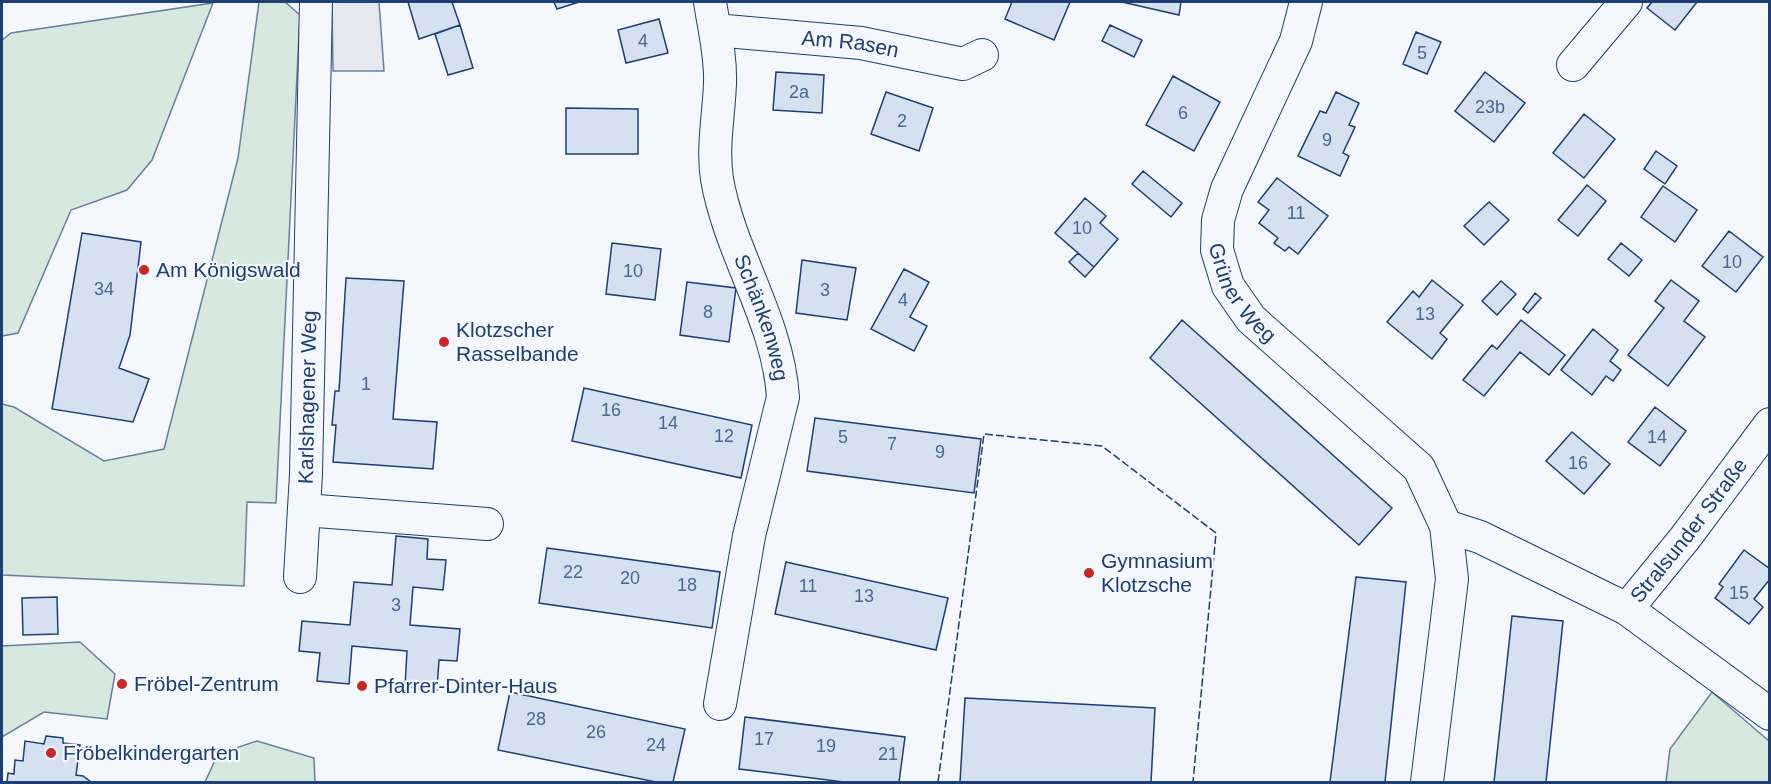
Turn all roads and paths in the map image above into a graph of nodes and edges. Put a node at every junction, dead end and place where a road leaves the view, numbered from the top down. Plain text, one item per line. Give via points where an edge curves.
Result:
1 (316, 2) edge
2 (1306, 2) edge
3 (1626, 2) edge
4 (712, 16) edge
5 (982, 55) dead end
6 (1573, 65) dead end
7 (1770, 424) edge
8 (304, 510) junction
9 (487, 524) dead end
10 (1446, 526) junction
11 (300, 577) dead end
12 (1627, 609) junction
13 (720, 704) dead end
14 (1770, 714) edge
15 (1427, 783) edge

1 - 8 street, Karlshagener Weg
2 - 10 street, Grüner Weg via 1296,41 1227,189 1218,220 1217,250 1228,286 1251,319 1419,468
3 - 6 street
4 - 5 street, Am Rasen via 963,64
4 - 13 street, Schänkenweg via 720,80 717,177 723,205 773,344 783,397 745,558
7 - 12 street, Stralsunder Straße
8 - 9 street
8 - 11 street, Karlshagener Weg
10 - 12 street via 1480,537
10 - 15 street, Grüner Weg via 1452,579
12 - 14 street, Stralsunder Straße

